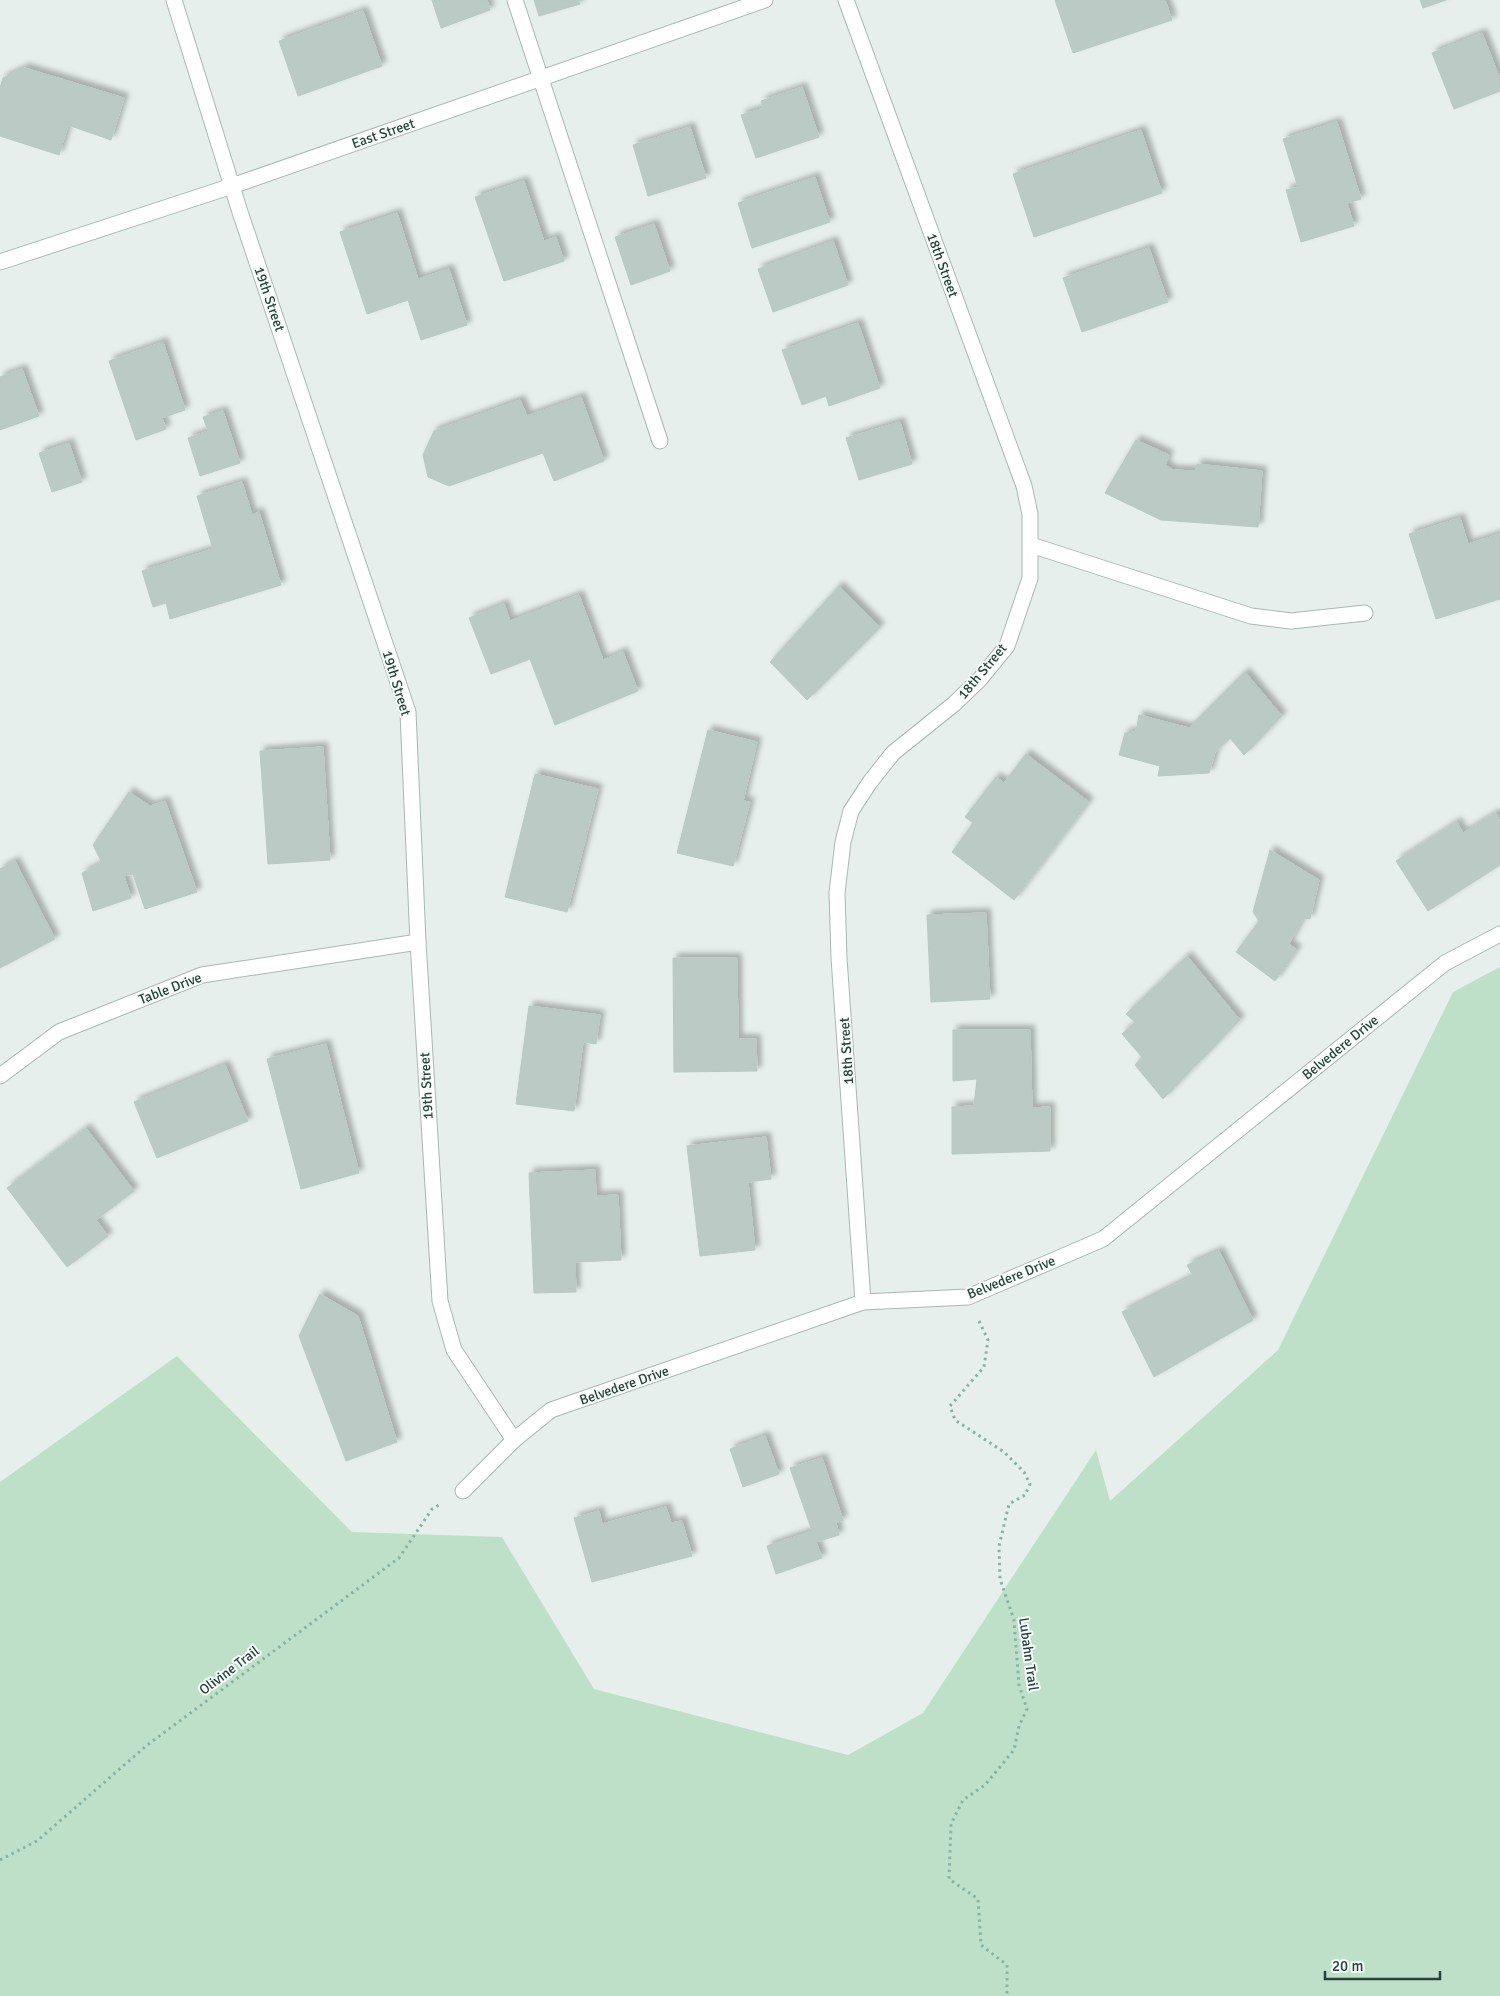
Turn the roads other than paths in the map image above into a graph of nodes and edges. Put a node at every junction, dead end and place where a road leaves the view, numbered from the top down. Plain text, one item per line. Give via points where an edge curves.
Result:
1 (174, 0) edge
2 (515, 0) edge
3 (764, 0) edge
4 (846, 0) edge
5 (540, 78) junction
6 (232, 186) junction
7 (0, 262) edge
8 (660, 441) dead end
9 (1031, 545) junction
10 (1366, 613) dead end
11 (1500, 934) edge
12 (418, 942) junction
13 (0, 1076) edge
14 (863, 1302) junction
15 (514, 1440) junction
16 (464, 1491) road end

1 - 6 street, 19th Street
2 - 5 street
3 - 5 street, East Street
4 - 9 street, 18th Street via 1024,486 1030,514
5 - 6 street, East Street
5 - 8 street
6 - 7 street, East Street
6 - 12 street, 19th Street via 408,712
9 - 10 street via 1250,616 1291,622
9 - 14 street, 18th Street via 1030,578 1006,646 980,679 894,753 870,782 852,811 844,842 837,892
11 - 14 street, Belvedere Drive via 1445,963 1103,1239 968,1297
12 - 13 street, Table Drive via 202,975 59,1032
12 - 15 street, 19th Street via 440,1302 454,1350
14 - 15 street, Belvedere Drive via 550,1410
15 - 16 street, Belvedere Drive

